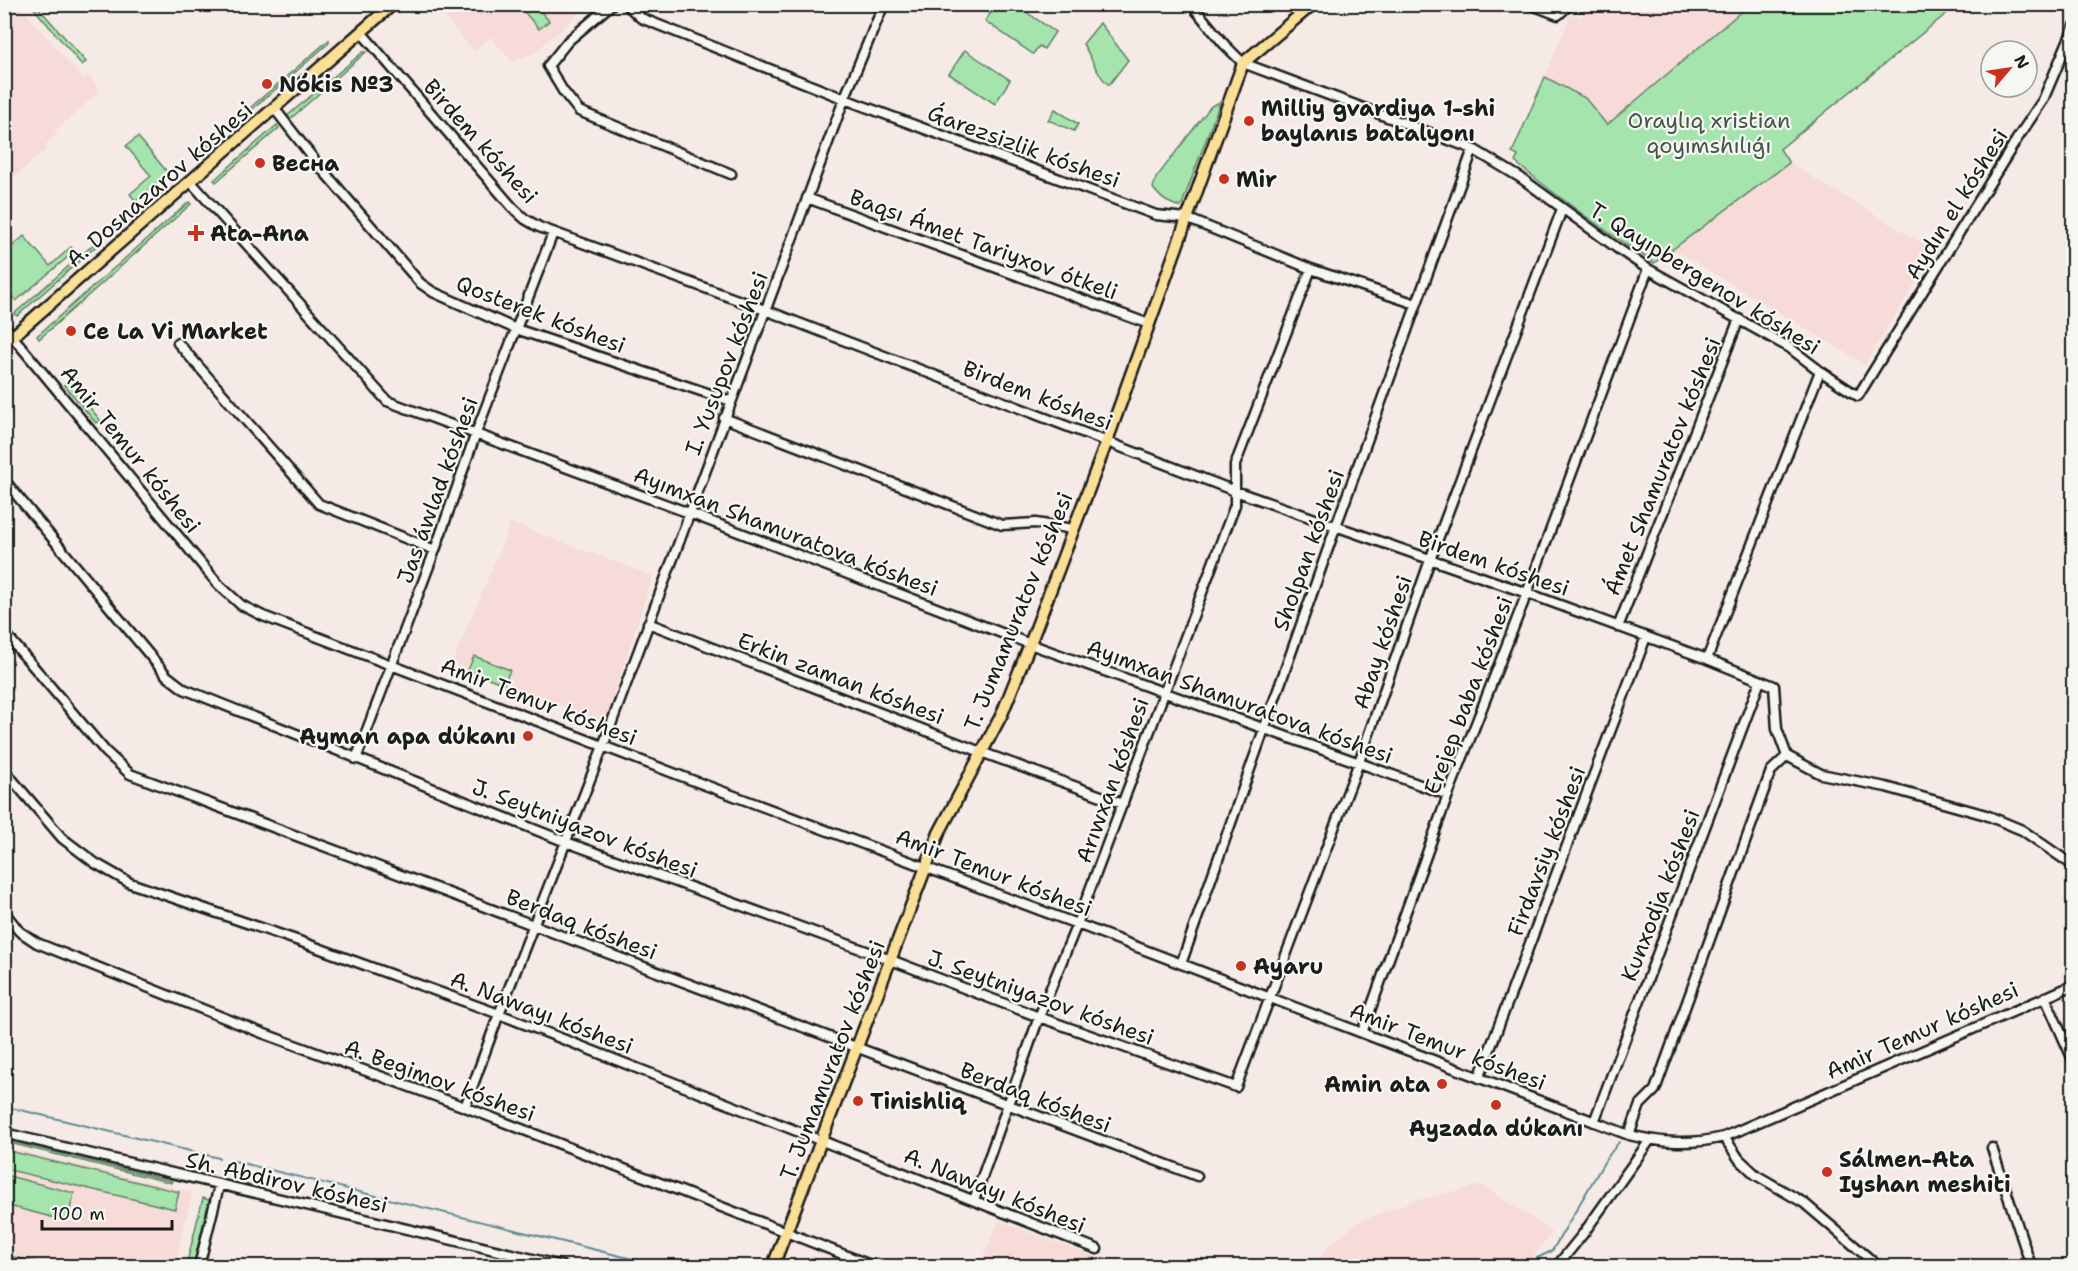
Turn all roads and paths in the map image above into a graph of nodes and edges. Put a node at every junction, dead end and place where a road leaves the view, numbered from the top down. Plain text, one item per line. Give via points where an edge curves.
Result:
1 (393, 4) edge
2 (612, 4) edge
3 (626, 4) edge
4 (871, 4) edge
5 (1191, 4) edge
6 (1313, 4) edge
7 (1529, 4) edge
8 (1570, 4) edge
9 (883, 7) edge
10 (2073, 27) edge
11 (361, 32) junction
12 (1243, 63) junction
13 (845, 98) junction
14 (274, 108) junction
15 (1473, 149) junction
16 (731, 174) dead end
17 (191, 182) junction
18 (807, 198) junction
19 (1562, 209) junction
20 (1186, 218) junction
21 (553, 233) junction
22 (1311, 269) junction
23 (1648, 269) junction
24 (1416, 304) junction
25 (765, 310) junction
26 (1739, 319) junction
27 (1149, 324) junction
28 (4, 327) edge
29 (516, 329) junction
30 (9, 341) edge
31 (178, 343) dead end
32 (1820, 371) junction
33 (1858, 396) joint
34 (730, 402) junction
35 (724, 418) junction
36 (476, 433) junction
37 (1107, 441) junction
38 (4, 480) edge
39 (1235, 491) junction
40 (689, 513) junction
41 (1336, 526) junction
42 (1073, 529) junction
43 (435, 550) junction
44 (1430, 560) junction
45 (1527, 593) junction
46 (648, 623) junction
47 (1618, 627) junction
48 (4, 632) edge
49 (1646, 637) junction
50 (1030, 645) junction
51 (1707, 659) junction
52 (392, 666) junction
53 (1760, 681) junction
54 (1163, 694) junction
55 (1264, 728) junction
56 (603, 746) junction
57 (981, 752) junction
58 (1787, 756) junction
59 (356, 759) junction
60 (1359, 762) junction
61 (4, 770) edge
62 (1448, 795) junction
63 (1123, 804) junction
64 (566, 842) junction
65 (2073, 867) edge
66 (926, 868) junction
67 (6, 916) edge
68 (1077, 924) junction
69 (535, 925) junction
70 (891, 960) junction
71 (1181, 964) junction
72 (2073, 985) edge
73 (1270, 998) junction
74 (2045, 998) junction
75 (499, 1014) junction
76 (1039, 1017) junction
77 (1362, 1034) junction
78 (856, 1048) junction
79 (2073, 1062) edge
80 (1479, 1078) junction
81 (1236, 1087) joint
82 (1007, 1106) junction
83 (465, 1107) junction
84 (1594, 1122) junction
85 (4, 1133) edge
86 (1629, 1135) junction
87 (1724, 1137) junction
88 (1650, 1140) junction
89 (822, 1141) junction
90 (1992, 1148) dead end
91 (1197, 1176) dead end
92 (219, 1186) junction
93 (974, 1200) junction
94 (787, 1233) junction
95 (1097, 1249) dead end
96 (537, 1263) edge
97 (1562, 1264) edge
98 (199, 1266) edge
99 (562, 1266) edge
100 (773, 1266) edge
101 (873, 1266) edge
102 (1878, 1266) edge
103 (2031, 1266) edge

1 - 11 main road, A. Dosnazarov kóshesi
2 - 16 street via 568,40 548,66 562,91 579,111
3 - 13 street, Ǵarezsizlik kóshesi via 641,18
4 - 9 street
5 - 12 street, T. Qayıpbergenov kóshesi
6 - 12 main road
7 - 8 street via 1558,15
9 - 13 street, I. Yusupov kóshesi
10 - 33 street, Aydın el kóshesi via 2043,100
11 - 14 main road, A. Dosnazarov kóshesi
11 - 21 street, Birdem kóshesi via 513,208
12 - 15 street, T. Qayıpbergenov kóshesi
12 - 20 main road, T. Jumamuratov kóshesi
13 - 18 street, I. Yusupov kóshesi
13 - 20 street, Ǵarezsizlik kóshesi via 1156,214
14 - 17 main road, A. Dosnazarov kóshesi
14 - 29 street, Qosterek kóshesi via 420,284
15 - 19 street, T. Qayıpbergenov kóshesi
15 - 24 street, Sholpan kóshesi
17 - 30 main road, A. Dosnazarov kóshesi
17 - 36 street, Ayımxan Shamuratova kóshesi via 387,401
18 - 25 street, I. Yusupov kóshesi
18 - 27 street, Baqsı Ámet Tariyxov ótkeli
19 - 23 street, T. Qayıpbergenov kóshesi
19 - 44 street, Abay kóshesi
20 - 22 street, Ǵarezsizlik kóshesi
20 - 27 main road, T. Jumamuratov kóshesi
21 - 25 street, Birdem kóshesi
21 - 29 street, Jas áwlad kóshesi
22 - 24 street, Ǵarezsizlik kóshesi
22 - 39 street, Arıwxan kóshesi via 1236,465
23 - 26 street, T. Qayıpbergenov kóshesi
23 - 45 street, Erejep baba kóshesi
24 - 41 street, Sholpan kóshesi
25 - 34 street, I. Yusupov kóshesi
25 - 37 street, Birdem kóshesi
26 - 32 street, T. Qayıpbergenov kóshesi via 1790,348
26 - 47 street, Ámet Shamuratov kóshesi
27 - 37 main road, T. Jumamuratov kóshesi
28 - 30 main road, Amir Temur kóshesi
29 - 34 street, Qosterek kóshesi
29 - 36 street, Jas áwlad kóshesi
30 - 52 street, Amir Temur kóshesi via 195,559 241,605
31 - 43 street via 319,504
32 - 33 street, T. Qayıpbergenov kóshesi
32 - 51 street
34 - 35 street, I. Yusupov kóshesi
35 - 40 street, I. Yusupov kóshesi
35 - 42 street via 1002,525 1036,523
36 - 40 street, Ayımxan Shamuratova kóshesi
36 - 43 street, Jas áwlad kóshesi
37 - 39 street, Birdem kóshesi
37 - 42 main road, T. Jumamuratov kóshesi
38 - 59 street, J. Seytniyazov kóshesi via 167,676 184,689
39 - 41 street, Birdem kóshesi
39 - 54 street, Arıwxan kóshesi via 1235,504
40 - 46 street, I. Yusupov kóshesi
40 - 50 street, Ayımxan Shamuratova kóshesi
41 - 44 street, Birdem kóshesi
41 - 55 street, Sholpan kóshesi
42 - 50 main road, T. Jumamuratov kóshesi
43 - 52 street, Jas áwlad kóshesi
44 - 45 street, Birdem kóshesi
44 - 60 street, Abay kóshesi
45 - 47 street, Birdem kóshesi
45 - 62 street, Erejep baba kóshesi
46 - 56 street, I. Yusupov kóshesi
46 - 57 street, Erkin zaman kóshesi
47 - 49 street, Birdem kóshesi
48 - 69 street, Berdaq kóshesi via 106,752 130,774
49 - 51 street, Birdem kóshesi
49 - 80 street, Firdavsiy kóshesi
50 - 54 street, Ayımxan Shamuratova kóshesi
50 - 57 main road, T. Jumamuratov kóshesi via 1002,714
51 - 53 street, Birdem kóshesi
52 - 56 street, Amir Temur kóshesi
52 - 59 street, Jas áwlad kóshesi
53 - 58 street, Birdem kóshesi via 1774,686 1777,729
53 - 84 street, Kunxodja kóshesi
54 - 55 street, Ayımxan Shamuratova kóshesi
54 - 63 street, Arıwxan kóshesi
55 - 60 street, Ayımxan Shamuratova kóshesi
55 - 71 street, Sholpan kóshesi
56 - 64 street, I. Yusupov kóshesi
56 - 66 street, Amir Temur kóshesi
57 - 63 street, Erkin zaman kóshesi
57 - 66 main road, T. Jumamuratov kóshesi via 939,833
58 - 65 street via 1821,774 1886,787 1986,815 2022,830
58 - 86 street via 1771,771 1655,1090 1640,1105
59 - 64 street, J. Seytniyazov kóshesi
60 - 62 street, Ayımxan Shamuratova kóshesi
60 - 73 street, Abay kóshesi
61 - 75 street, A. Nawayı kóshesi via 62,838 94,863 130,883
62 - 77 street, Erejep baba kóshesi
63 - 68 street, Arıwxan kóshesi
64 - 69 street, I. Yusupov kóshesi
64 - 70 street, J. Seytniyazov kóshesi
66 - 68 street, Amir Temur kóshesi
66 - 70 main road, T. Jumamuratov kóshesi
67 - 83 street, A. Begimov kóshesi via 37,943 262,1033
68 - 71 street, Amir Temur kóshesi
68 - 76 street, Arıwxan kóshesi
69 - 75 street, I. Yusupov kóshesi
69 - 78 street, Berdaq kóshesi
70 - 76 street, J. Seytniyazov kóshesi
70 - 78 main road, T. Jumamuratov kóshesi
71 - 73 street, Amir Temur kóshesi
72 - 74 street, Amir Temur kóshesi
73 - 77 street, Amir Temur kóshesi
73 - 81 street, Abay kóshesi
74 - 79 street
74 - 87 street, Amir Temur kóshesi
75 - 83 street, I. Yusupov kóshesi
75 - 89 street, A. Nawayı kóshesi
76 - 81 street, J. Seytniyazov kóshesi
76 - 82 street, Arıwxan kóshesi
77 - 80 street, Amir Temur kóshesi
78 - 82 street, Berdaq kóshesi
78 - 89 main road, T. Jumamuratov kóshesi
80 - 84 street, Amir Temur kóshesi
82 - 91 street, Berdaq kóshesi
82 - 93 street, Arıwxan kóshesi
83 - 94 street, A. Begimov kóshesi
84 - 86 street, Amir Temur kóshesi
85 - 92 street, Sh. Abdirov kóshesi
86 - 88 street, Amir Temur kóshesi
87 - 88 street, Amir Temur kóshesi via 1706,1142
87 - 102 street via 1756,1175 1804,1203
88 - 97 street
89 - 93 street, A. Nawayı kóshesi
89 - 94 main road, T. Jumamuratov kóshesi
90 - 103 street
92 - 96 street, Sh. Abdirov kóshesi via 428,1233
92 - 98 street
93 - 95 street, A. Nawayı kóshesi
94 - 100 main road, T. Jumamuratov kóshesi
94 - 101 street, A. Begimov kóshesi
96 - 99 street, Sh. Abdirov kóshesi

